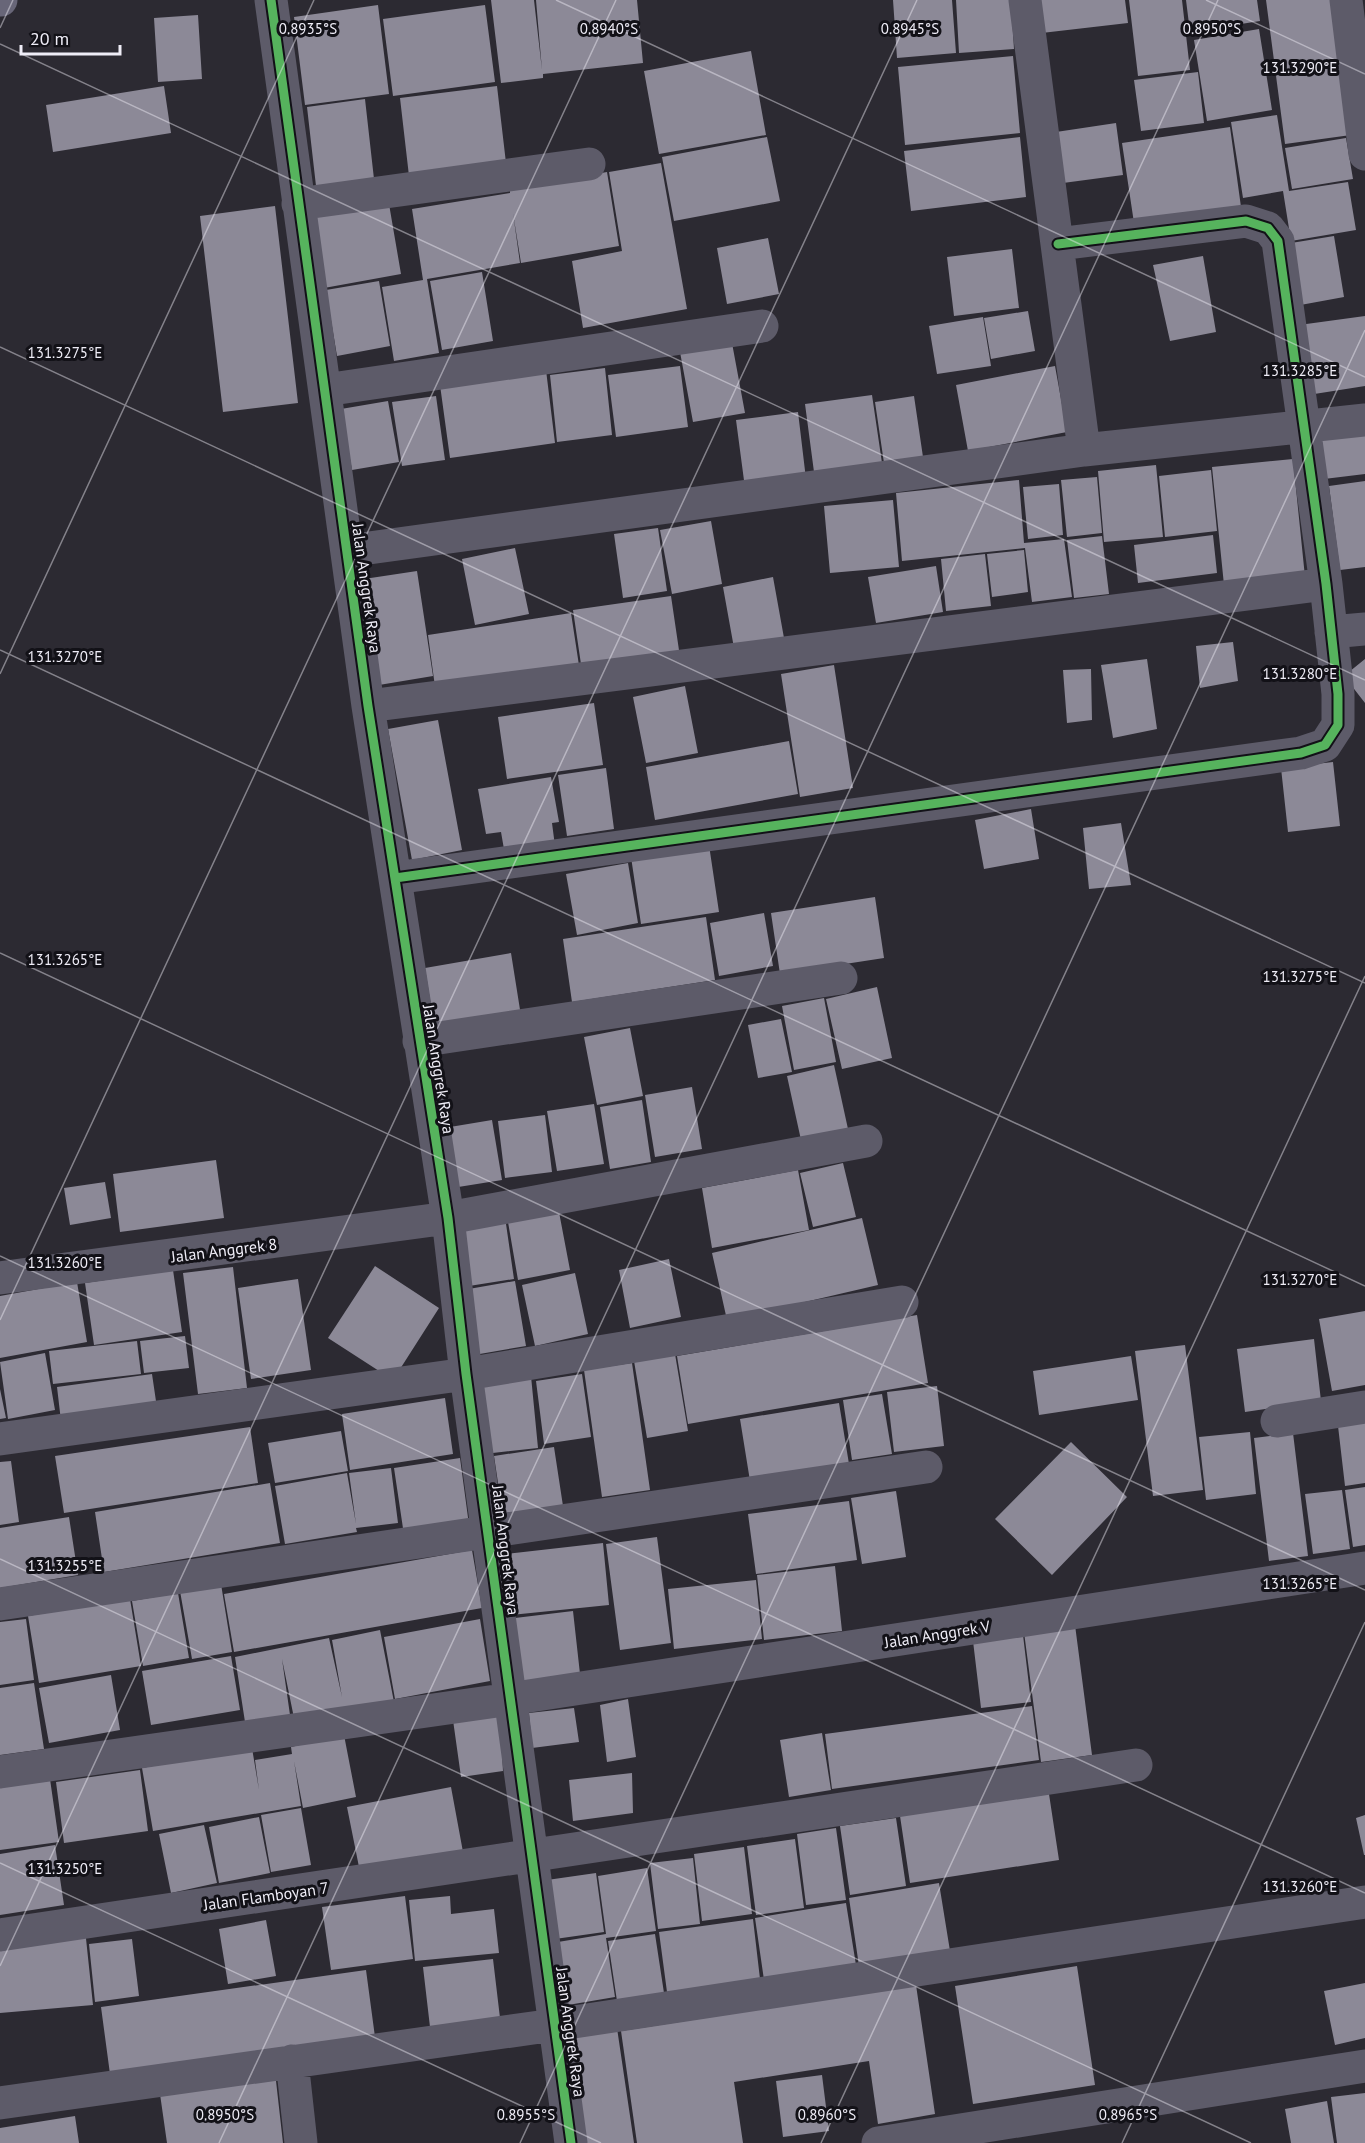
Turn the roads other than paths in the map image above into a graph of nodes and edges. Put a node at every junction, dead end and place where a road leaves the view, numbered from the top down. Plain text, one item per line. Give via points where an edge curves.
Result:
1 (271, 0) edge
2 (1025, 0) edge
3 (1346, 0) edge
4 (1365, 154) edge
5 (589, 164) dead end
6 (298, 204) junction
7 (1058, 244) junction
8 (762, 326) dead end
9 (325, 390) junction
10 (1365, 420) edge
11 (1304, 426) junction
12 (1084, 450) junction
13 (347, 551) junction
14 (1326, 584) junction
15 (1365, 629) edge
16 (1331, 632) junction
17 (368, 706) junction
18 (395, 878) junction
19 (841, 978) dead end
20 (419, 1041) junction
21 (866, 1141) dead end
22 (448, 1218) junction
23 (0, 1278) edge
24 (902, 1302) dead end
25 (466, 1374) junction
26 (1365, 1407) edge
27 (1277, 1421) dead end
28 (0, 1439) edge
29 (927, 1467) dead end
30 (490, 1532) junction
31 (1365, 1568) edge
32 (0, 1604) edge
33 (510, 1700) junction
34 (1136, 1765) dead end
35 (0, 1772) edge
36 (533, 1857) junction
37 (1365, 1902) edge
38 (0, 1935) edge
39 (554, 2025) junction
40 (292, 2061) junction
41 (1365, 2066) edge
42 (0, 2103) edge
43 (301, 2143) edge
44 (571, 2143) edge
45 (878, 2143) edge

1 - 6 street, Jalan Anggrek Raya
2 - 7 street
3 - 4 street
5 - 6 street
6 - 9 street, Jalan Anggrek Raya
7 - 11 street via 1246,221 1268,228 1278,241
7 - 12 street
8 - 9 street
9 - 13 street, Jalan Anggrek Raya
10 - 11 street
11 - 12 street
11 - 14 street
12 - 13 street
13 - 17 street, Jalan Anggrek Raya
14 - 16 street
14 - 17 street
15 - 16 street
16 - 18 street via 1338,725 1325,745 1301,753
17 - 18 street, Jalan Anggrek Raya
18 - 20 street, Jalan Anggrek Raya
19 - 20 street
20 - 22 street, Jalan Anggrek Raya
21 - 22 street, Jalan Anggrek 8
22 - 23 street, Jalan Anggrek 8
22 - 25 street, Jalan Anggrek Raya
24 - 25 street
25 - 28 street
25 - 30 street, Jalan Anggrek Raya
26 - 27 street
29 - 30 street
30 - 32 street
30 - 33 street, Jalan Anggrek Raya
31 - 33 street, Jalan Anggrek V
33 - 35 street, Jalan Anggrek V
33 - 36 street, Jalan Anggrek Raya
34 - 36 street, Jalan Flamboyan 7
36 - 38 street, Jalan Flamboyan 7
36 - 39 street, Jalan Anggrek Raya
37 - 39 street
39 - 40 street
39 - 44 street, Jalan Anggrek Raya
40 - 42 street
40 - 43 street
41 - 45 street

